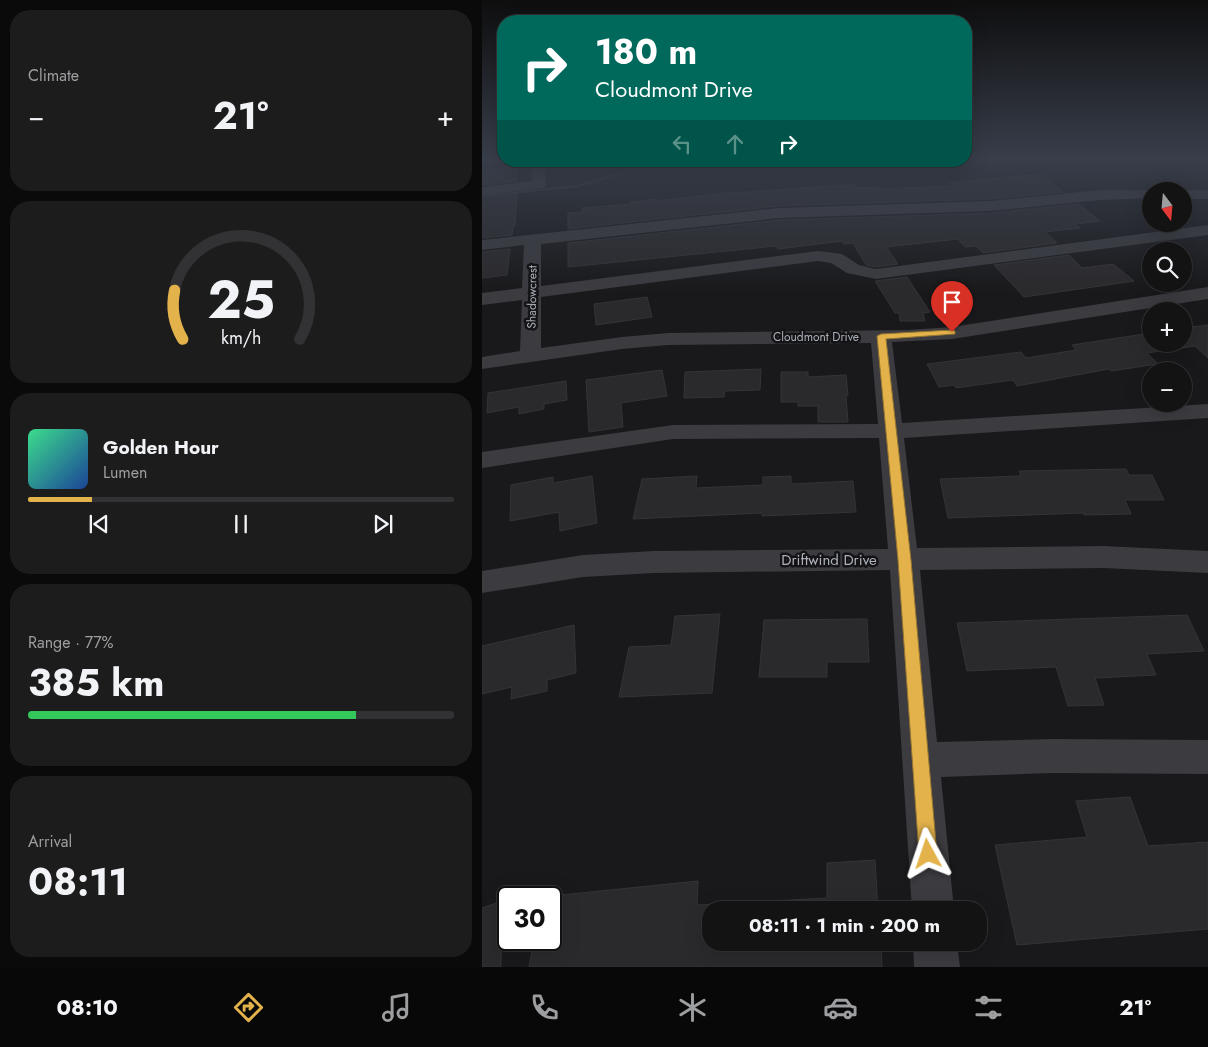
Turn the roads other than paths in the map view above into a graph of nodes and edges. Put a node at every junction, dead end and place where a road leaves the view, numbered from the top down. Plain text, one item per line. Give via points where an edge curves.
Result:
1 (1019, 203) edge
2 (1208, 230) edge
3 (533, 239) junction
4 (482, 245) edge
5 (532, 292) junction
6 (1208, 293) edge
7 (482, 299) edge
8 (881, 336) junction
9 (530, 356) junction
10 (482, 363) edge
11 (1208, 411) edge
12 (891, 431) junction
13 (482, 460) edge
14 (904, 560) junction
15 (1208, 562) edge
16 (482, 582) edge
17 (1208, 757) edge
18 (921, 760) junction
19 (932, 901) edge
20 (936, 951) edge
21 (937, 967) edge

1 - 3 street via 770,214
2 - 5 street via 876,274 853,269 836,258 818,256
3 - 4 street
3 - 5 street, Shadowcrest
5 - 7 street
5 - 9 street, Shadowcrest
6 - 8 street, Cloudmont Drive via 952,332
8 - 9 street, Cloudmont Drive via 668,339
8 - 12 street
9 - 10 street, Cloudmont Drive
11 - 12 street
12 - 13 street via 673,432
12 - 14 street
14 - 15 street, Driftwind Drive via 1103,557
14 - 16 street, Driftwind Drive via 654,562 583,566
14 - 18 street
17 - 18 street via 1053,756
18 - 19 street
20 - 21 street

